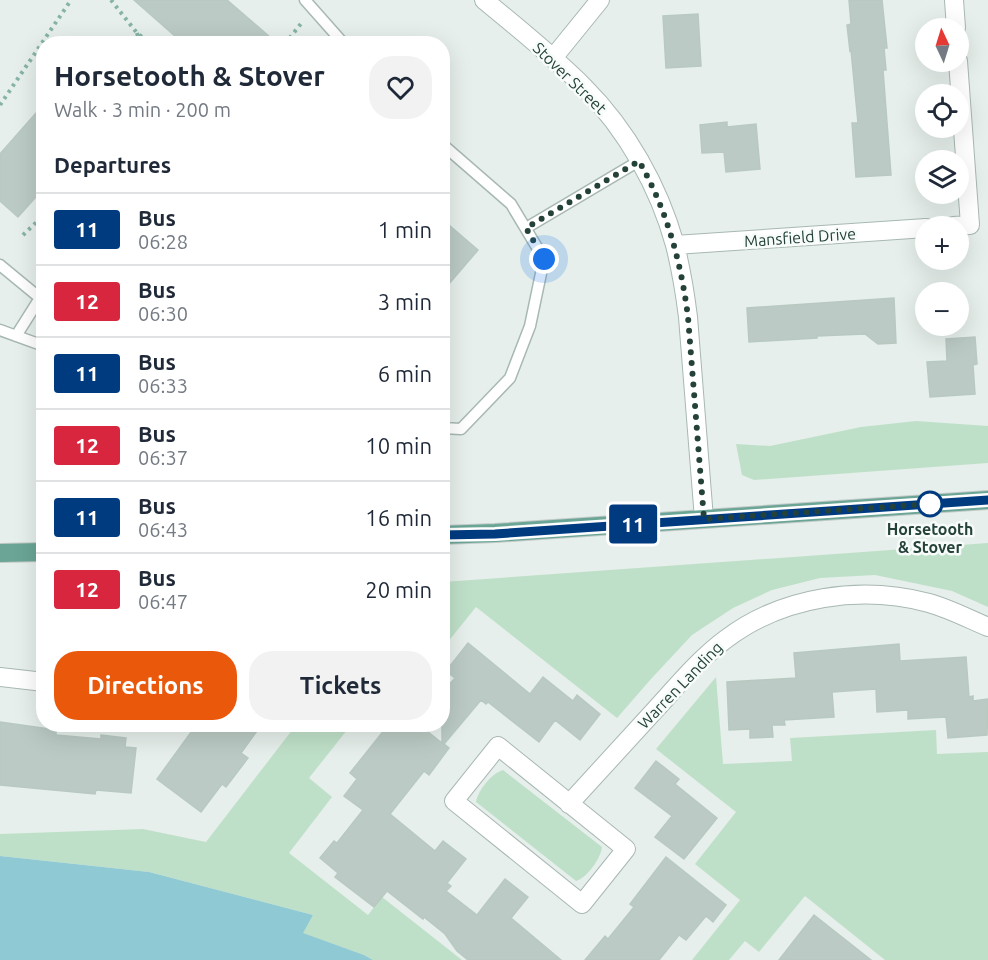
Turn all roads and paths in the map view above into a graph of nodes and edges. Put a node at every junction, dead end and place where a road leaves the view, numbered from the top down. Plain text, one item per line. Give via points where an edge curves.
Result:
1 (71, 0) edge
2 (111, 0) edge
3 (305, 0) edge
4 (484, 0) edge
5 (600, 0) edge
6 (954, 0) edge
7 (313, 9) junction
8 (955, 18) edge
9 (137, 33) junction
10 (47, 36) edge
11 (138, 36) edge
12 (141, 36) edge
13 (291, 36) edge
14 (337, 36) edge
15 (36, 52) edge
16 (553, 58) junction
17 (959, 72) edge
18 (0, 105) edge
19 (450, 151) edge
20 (639, 161) junction
21 (36, 222) edge
22 (969, 225) edge
23 (526, 228) junction
24 (915, 229) edge
25 (23, 235) dead end
26 (675, 245) junction
27 (0, 265) edge
28 (36, 291) edge
29 (36, 304) edge
30 (0, 330) edge
31 (16, 336) junction
32 (36, 343) edge
33 (450, 428) edge
34 (988, 500) edge
35 (704, 519) junction
36 (450, 536) edge
37 (36, 552) edge
38 (0, 553) edge
39 (988, 627) edge
40 (0, 677) edge
41 (36, 681) edge
42 (569, 804) junction

1 - 10 path
2 - 9 path
3 - 7 lane
4 - 16 street, Stover Street
5 - 16 street
6 - 8 street
7 - 13 path
7 - 14 lane
9 - 11 path
9 - 12 path
15 - 18 path
16 - 20 street, Stover Street via 611,118
17 - 22 street
19 - 23 lane via 511,204
20 - 23 lane
20 - 26 street, Stover Street via 650,179
21 - 25 path
23 - 33 lane via 544,259 530,326 510,378 461,429
24 - 26 street, Mansfield Drive
26 - 35 street, Stover Street via 688,317
27 - 28 lane
29 - 31 lane
30 - 31 lane
31 - 32 lane
34 - 35 main road
35 - 36 main road
37 - 38 main road
39 - 42 street, Warren Landing via 929,603 889,595 816,599 776,611 726,639 696,665
40 - 41 street
42 - 42 street via 626,849 582,904 454,801 498,746

